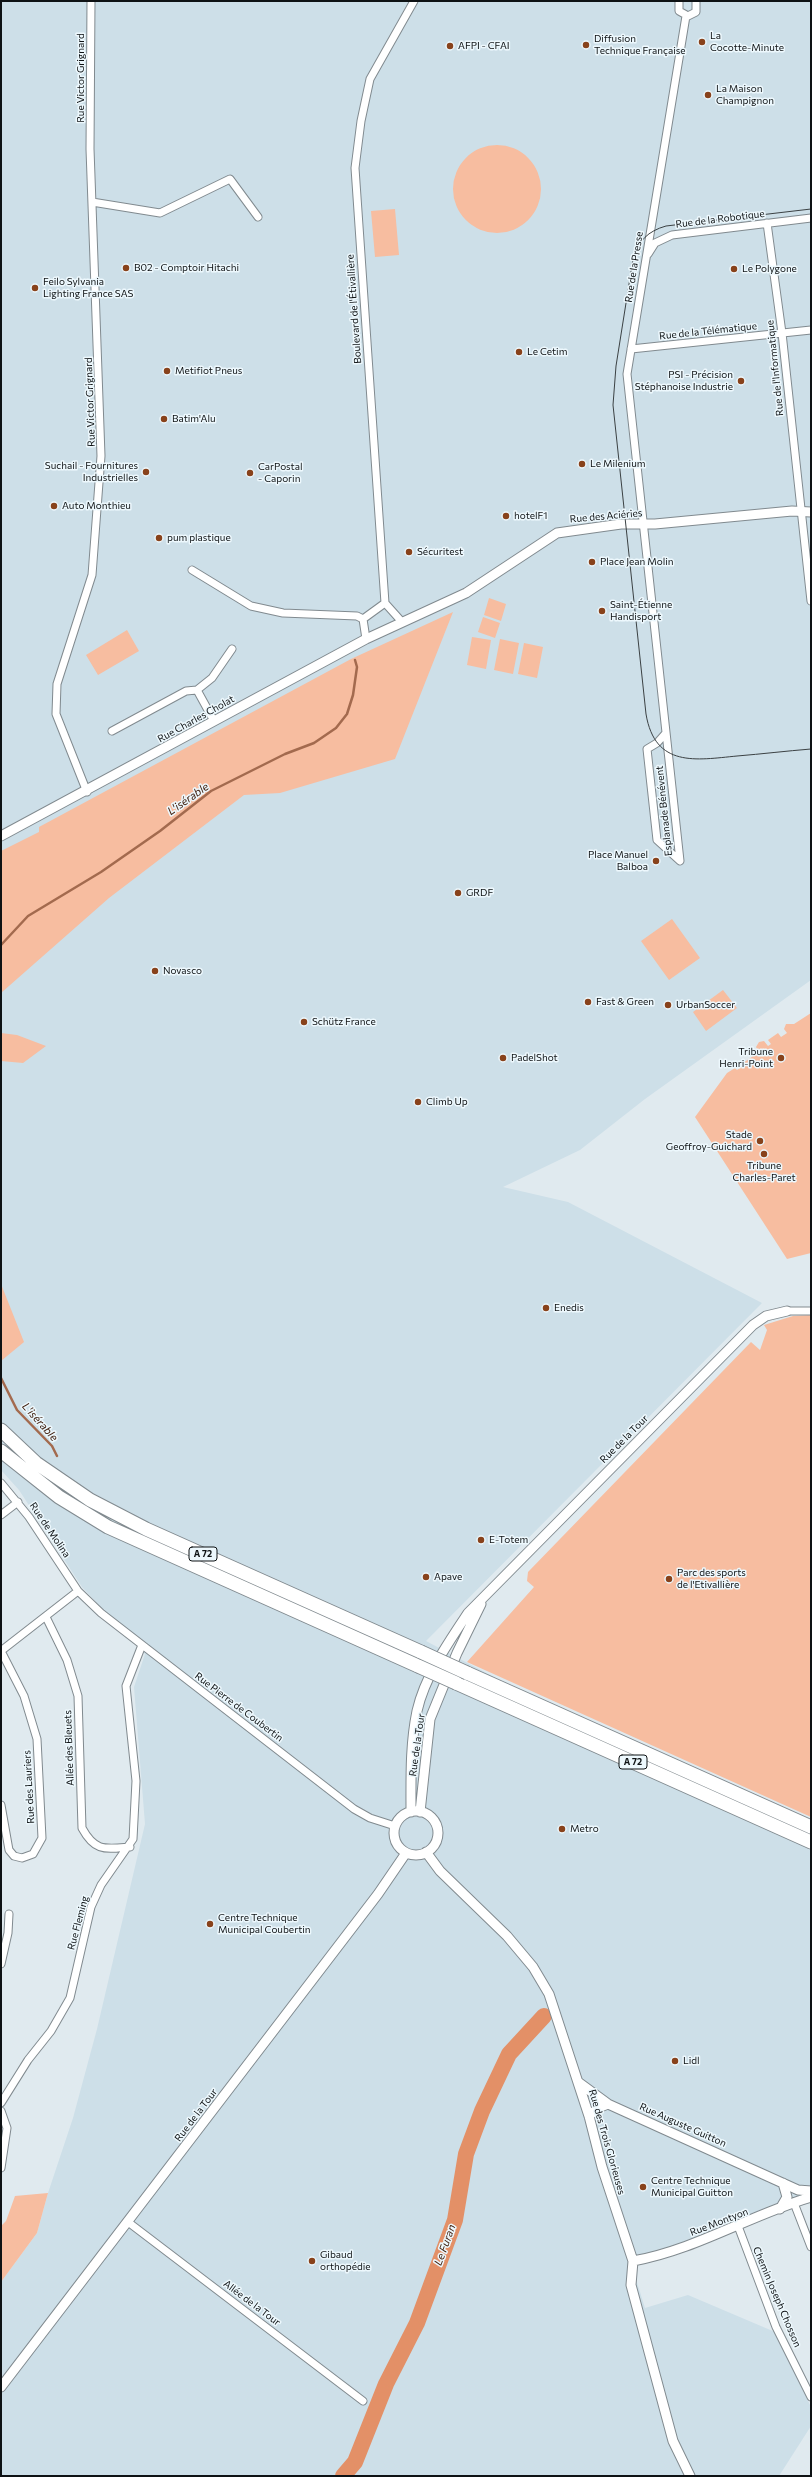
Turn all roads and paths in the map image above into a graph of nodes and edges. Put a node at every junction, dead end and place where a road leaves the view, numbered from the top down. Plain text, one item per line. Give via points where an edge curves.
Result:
1 (91, 1) edge
2 (414, 1) edge
3 (679, 1) edge
4 (696, 1) edge
5 (686, 16) junction
6 (92, 202) junction
7 (258, 217) dead end
8 (811, 218) edge
9 (767, 223) junction
10 (644, 261) junction
11 (811, 330) edge
12 (782, 333) junction
13 (631, 349) junction
14 (801, 511) junction
15 (811, 512) edge
16 (642, 523) junction
17 (192, 570) dead end
18 (811, 601) edge
19 (385, 603) junction
20 (363, 619) junction
21 (402, 622) junction
22 (366, 640) junction
23 (232, 649) dead end
24 (197, 690) junction
25 (214, 721) junction
26 (112, 730) dead end
27 (665, 734) junction
28 (87, 792) junction
29 (1, 836) edge
30 (787, 1311) joint
31 (811, 1311) edge
32 (1, 1430) edge
33 (1, 1450) edge
34 (1, 1483) edge
35 (18, 1502) junction
36 (1, 1515) edge
37 (78, 1591) junction
38 (485, 1596) junction
39 (46, 1617) junction
40 (142, 1645) junction
41 (1, 1651) edge
42 (1, 1805) edge
43 (415, 1812) junction
44 (395, 1826) junction
45 (811, 1827) edge
46 (811, 1842) edge
47 (130, 1847) junction
48 (426, 1852) junction
49 (406, 1853) junction
50 (9, 1914) dead end
51 (1, 1964) edge
52 (578, 2082) junction
53 (1, 2103) edge
54 (608, 2104) junction
55 (1, 2111) edge
56 (589, 2116) junction
57 (1, 2168) edge
58 (783, 2183) junction
59 (811, 2191) edge
60 (811, 2197) edge
61 (794, 2203) junction
62 (780, 2209) junction
63 (128, 2222) junction
64 (738, 2226) junction
65 (811, 2247) edge
66 (633, 2261) junction
67 (1, 2387) edge
68 (811, 2397) edge
69 (363, 2401) dead end
70 (690, 2476) edge

1 - 6 street, Rue Victor Grignard
2 - 19 street, Boulevard de l'Étivallière via 370,78 355,168
3 - 5 street via 679,11
4 - 5 street via 696,12
5 - 10 street, Rue de la Presse
6 - 7 street via 160,213 230,179
6 - 28 street, Rue Victor Grignard via 101,456 92,575 57,684 56,714
8 - 9 street, Rue de la Robotique
9 - 10 street, Rue de la Robotique via 672,235 655,243
9 - 12 street, Rue de l'Informatique
10 - 13 street, Rue de la Presse
11 - 12 street, Rue de la Télématique
12 - 13 street, Rue de la Télématique
12 - 14 street, Rue de l'Informatique
13 - 16 street, Rue de la Presse via 627,374
14 - 15 street, Rue des Aciéries
14 - 16 street, Rue des Aciéries
14 - 18 street, Rue de l'Informatique
16 - 21 street, Rue des Aciéries via 557,533 466,593
16 - 27 street, Esplanade Bénévent
17 - 20 street via 251,606 283,613 357,616
19 - 20 street
19 - 21 street
20 - 22 street
21 - 22 street, Rue Charles Cholat
22 - 25 street, Rue Charles Cholat
23 - 24 street via 212,678
24 - 25 street
24 - 26 street via 186,691
25 - 28 street, Rue Charles Cholat
27 - 27 street, Esplanade Bénévent via 680,858 680,860 657,840 647,749
28 - 29 street, Rue Charles Cholat
30 - 31 street
30 - 38 street, Rue de la Tour via 766,1316 748,1330
32 - 45 highway, A 72, bridge via 36,1463 90,1500 146,1529
33 - 46 highway, A 72, bridge via 59,1497 108,1527
34 - 35 street, Rue de Molina
35 - 36 street
35 - 37 street, Rue de Molina
37 - 39 street
37 - 40 street, Rue Pierre de Coubertin
38 - 43 street, Rue de la Tour via 457,1653 430,1719
38 - 43 street, Rue de la Tour via 476,1603 451,1638 424,1689 417,1710 412,1743
39 - 41 street
39 - 47 street, Allée des Bleuets via 67,1660 78,1696 82,1828 88,1840 96,1846
40 - 44 street, Rue Pierre de Coubertin via 354,1809 370,1818
40 - 47 street, Rue Fleming via 126,1686 136,1781 133,1839
41 - 42 street, Rue des Lauriers via 24,1696 36,1739 42,1838 33,1854 22,1858 14,1856 8,1850
43 - 44 street via 403,1816
43 - 48 street via 429,1816 436,1827 437,1839
44 - 49 street via 397,1845
47 - 53 street, Rue Fleming via 105,1878 90,1907 70,1998 51,2031 28,2060
48 - 49 street via 420,1855
48 - 52 street, Rue des Trois Glorieuses via 440,1871 507,1936 537,1972 550,1994
49 - 63 street, Rue de la Tour via 378,1894
50 - 51 street via 8,1933
52 - 54 street, Rue Auguste Guitton
52 - 56 street, Rue des Trois Glorieuses
54 - 56 street
54 - 58 street, Rue Auguste Guitton
55 - 57 street via 7,2128
56 - 66 street, Rue des Trois Glorieuses via 602,2167
58 - 59 street, Rue Auguste Guitton via 798,2190
58 - 62 street via 787,2197
60 - 61 street, Rue Montyon
61 - 62 street, Rue Montyon
61 - 65 street
62 - 64 street, Rue Montyon
63 - 67 street, Rue de la Tour
63 - 69 street, Allée de la Tour
64 - 66 street, Rue Montyon via 656,2257
64 - 68 street, Chemin Joseph Chosson via 776,2326
66 - 70 street, Rue des Trois Glorieuses via 630,2285 673,2440

